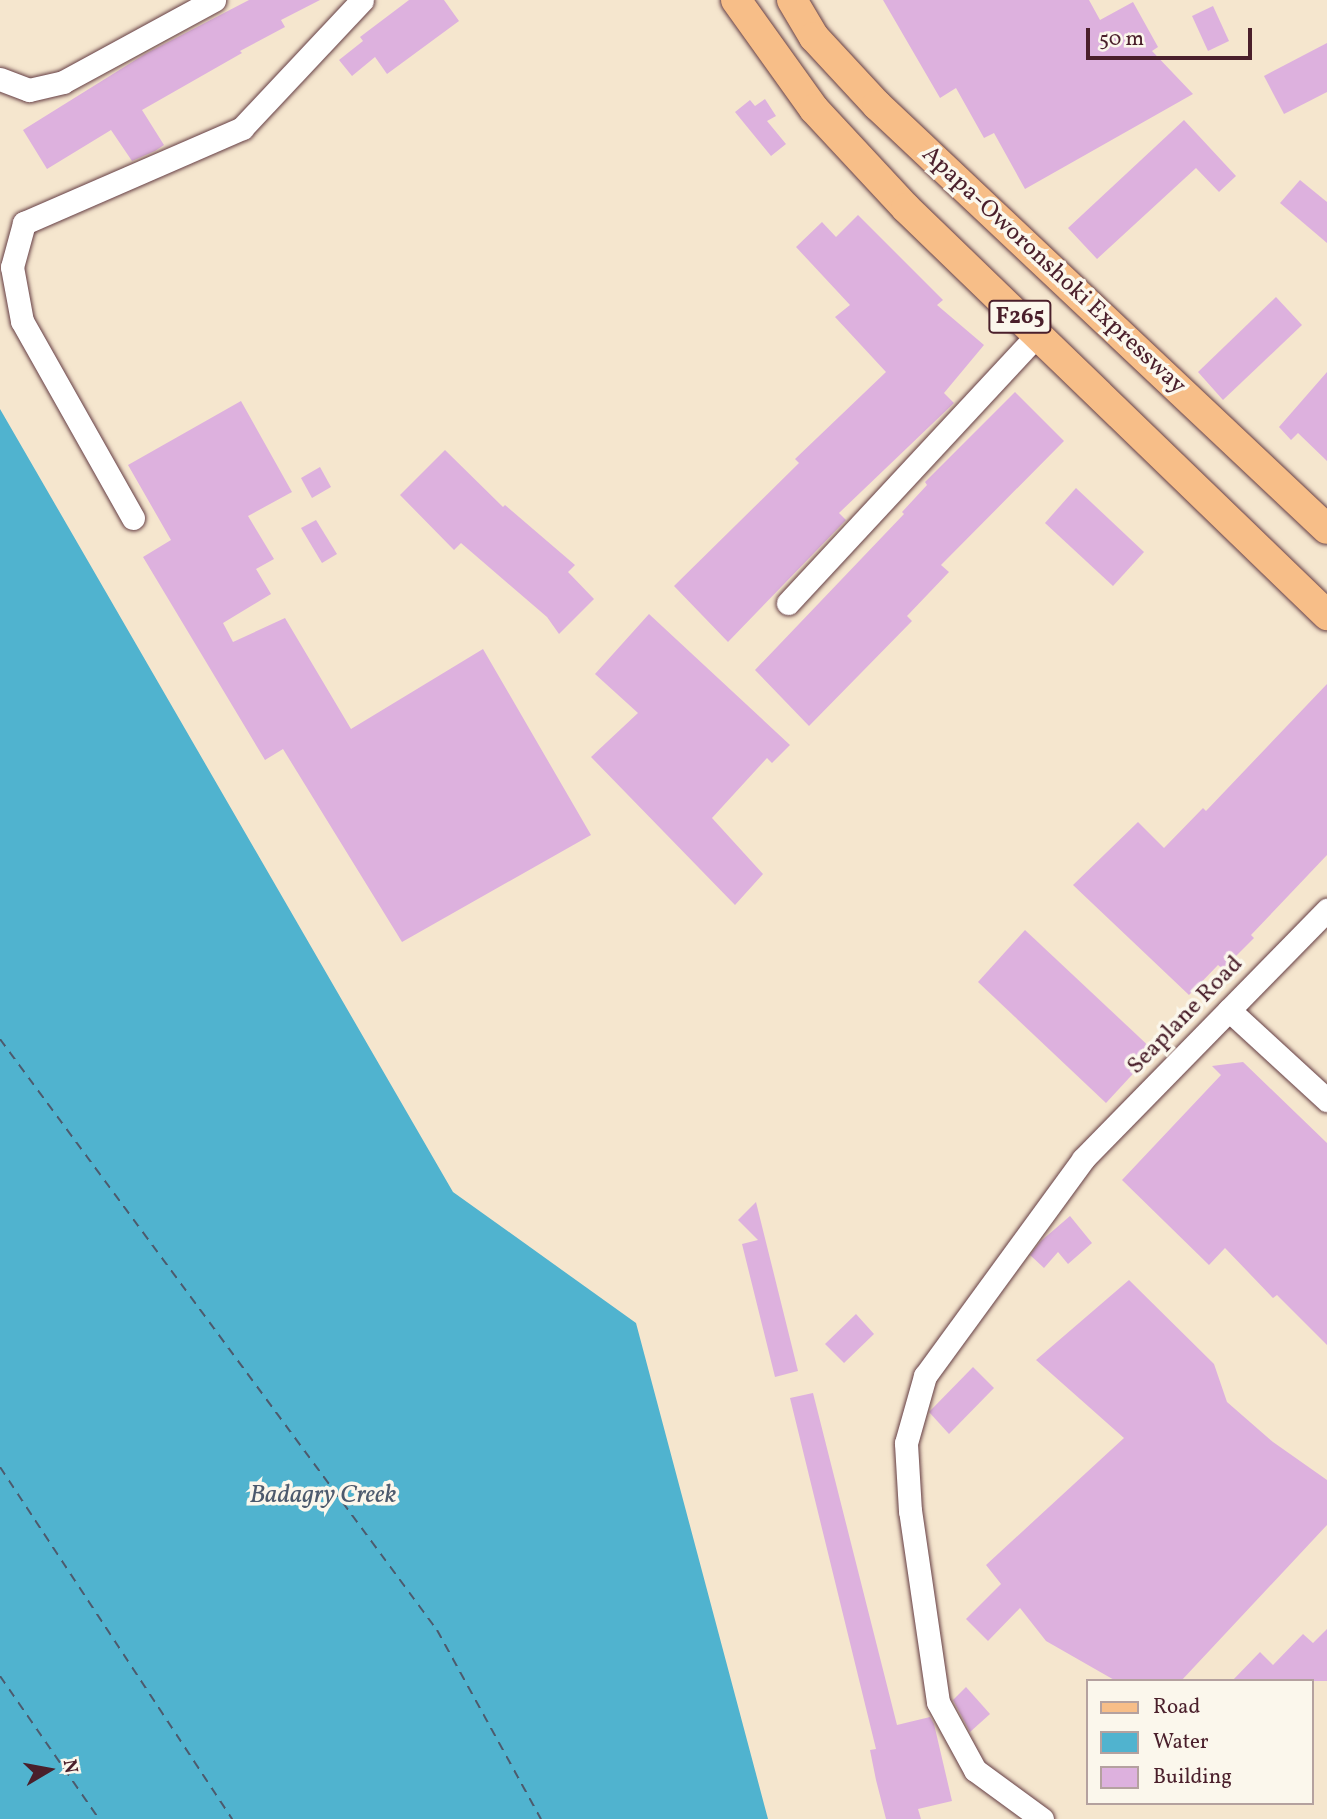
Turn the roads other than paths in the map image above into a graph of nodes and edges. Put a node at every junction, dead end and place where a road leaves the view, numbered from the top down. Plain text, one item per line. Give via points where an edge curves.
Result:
1 (215, 0) edge
2 (362, 0) edge
3 (736, 0) edge
4 (792, 0) edge
5 (0, 79) edge
6 (1038, 334) junction
7 (133, 518) dead end
8 (1327, 529) edge
9 (789, 603) dead end
10 (1327, 615) edge
11 (1327, 910) edge
12 (1228, 1010) junction
13 (1327, 1100) edge
14 (1042, 1819) edge

1 - 5 street via 63,82 29,90
2 - 7 street via 242,128 24,223 12,267 22,321
3 - 6 main road, F265 via 814,109 906,208
4 - 8 main road, Apapa-Oworonshoki Expressway / F265 via 814,37 877,105
6 - 9 street
6 - 10 main road, F265
11 - 12 street, Seaplane Road
12 - 13 street
12 - 14 street, Seaplane Road via 1083,1159 925,1376 906,1443 910,1511 938,1702 975,1770

